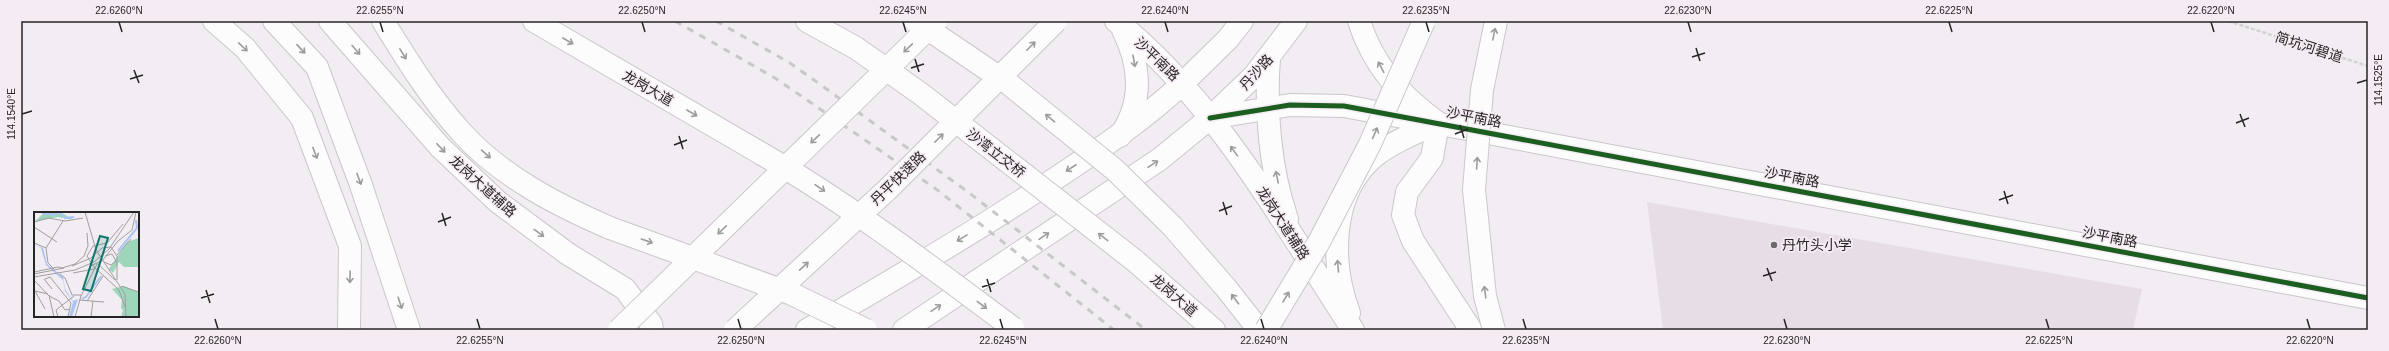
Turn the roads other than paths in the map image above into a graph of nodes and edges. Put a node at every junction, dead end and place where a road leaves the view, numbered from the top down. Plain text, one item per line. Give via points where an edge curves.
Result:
1 (214, 21) edge
2 (274, 21) edge
3 (330, 21) edge
4 (383, 21) edge
5 (534, 21) edge
6 (807, 21) edge
7 (916, 21) edge
8 (936, 21) edge
9 (1056, 21) edge
10 (1242, 21) edge
11 (1296, 21) edge
12 (1359, 21) edge
13 (1424, 21) edge
14 (1496, 21) edge
15 (1118, 23) edge
16 (1268, 58) junction
17 (1182, 84) junction
18 (1268, 108) junction
19 (1210, 118) junction
20 (1438, 123) junction
21 (1120, 136) junction
22 (1295, 242) junction
23 (1134, 260) joint
24 (2368, 298) edge
25 (1014, 329) edge
26 (349, 330) edge
27 (409, 330) edge
28 (619, 330) edge
29 (652, 330) edge
30 (734, 330) edge
31 (807, 330) edge
32 (866, 330) edge
33 (904, 330) edge
34 (1214, 330) edge
35 (1259, 330) edge
36 (1266, 330) edge
37 (1353, 330) edge
38 (1357, 330) edge
39 (1471, 330) edge
40 (1494, 330) edge

1 -> 26 main road via 245,48 302,118 350,246
2 -> 27 main road via 318,67 361,185
3 -> 29 main road, 龙岗大道辅路 via 440,147 498,202 568,254 625,289 651,324
4 -> 32 main road, bridge via 417,76 462,134 508,174 562,207 610,228 792,294
5 -> 25 main road, 龙岗大道, bridge via 816,185 924,261
23 -> 6 main road, 沙湾立交桥, bridge via 921,94 856,48
35 -> 7 main road, bridge via 1173,227 1115,170 1009,84
8 -> 28 main road, bridge
30 -> 9 main road, 丹平快速路, bridge via 888,189
10 - 17 main road via 1228,39
11 - 16 main road, 丹沙路
20 -> 12 main road via 1410,103 1383,72
36 -> 13 main road, bridge via 1319,242 1370,144
40 -> 14 main road, bridge via 1485,296 1474,190 1482,90
15 - 17 main road, 沙平南路 via 1159,58
15 -> 21 main road via 1133,55 1137,88 1130,121
16 - 18 main road
16 - 19 main road, 丹沙路
17 - 19 main road, 沙平南路
17 - 21 main road
18 - 19 main road, 沙平南路
18 - 20 main road, 沙平南路 via 1317,104 1344,106
22 -> 18 main road via 1284,211
22 -> 19 main road, 龙岗大道辅路 via 1257,183
33 -> 19 main road, 丹沙路 via 1160,159
20 - 24 main road, 沙平南路
38 -> 20 main road via 1348,311 1338,268 1338,225 1342,206 1362,171 1375,156 1393,144
20 - 39 main road via 1432,158 1407,192 1403,215 1413,241
21 -> 31 main road via 987,223 882,288
22 - 37 main road, 龙岗大道辅路
23 - 34 main road, 龙岗大道

